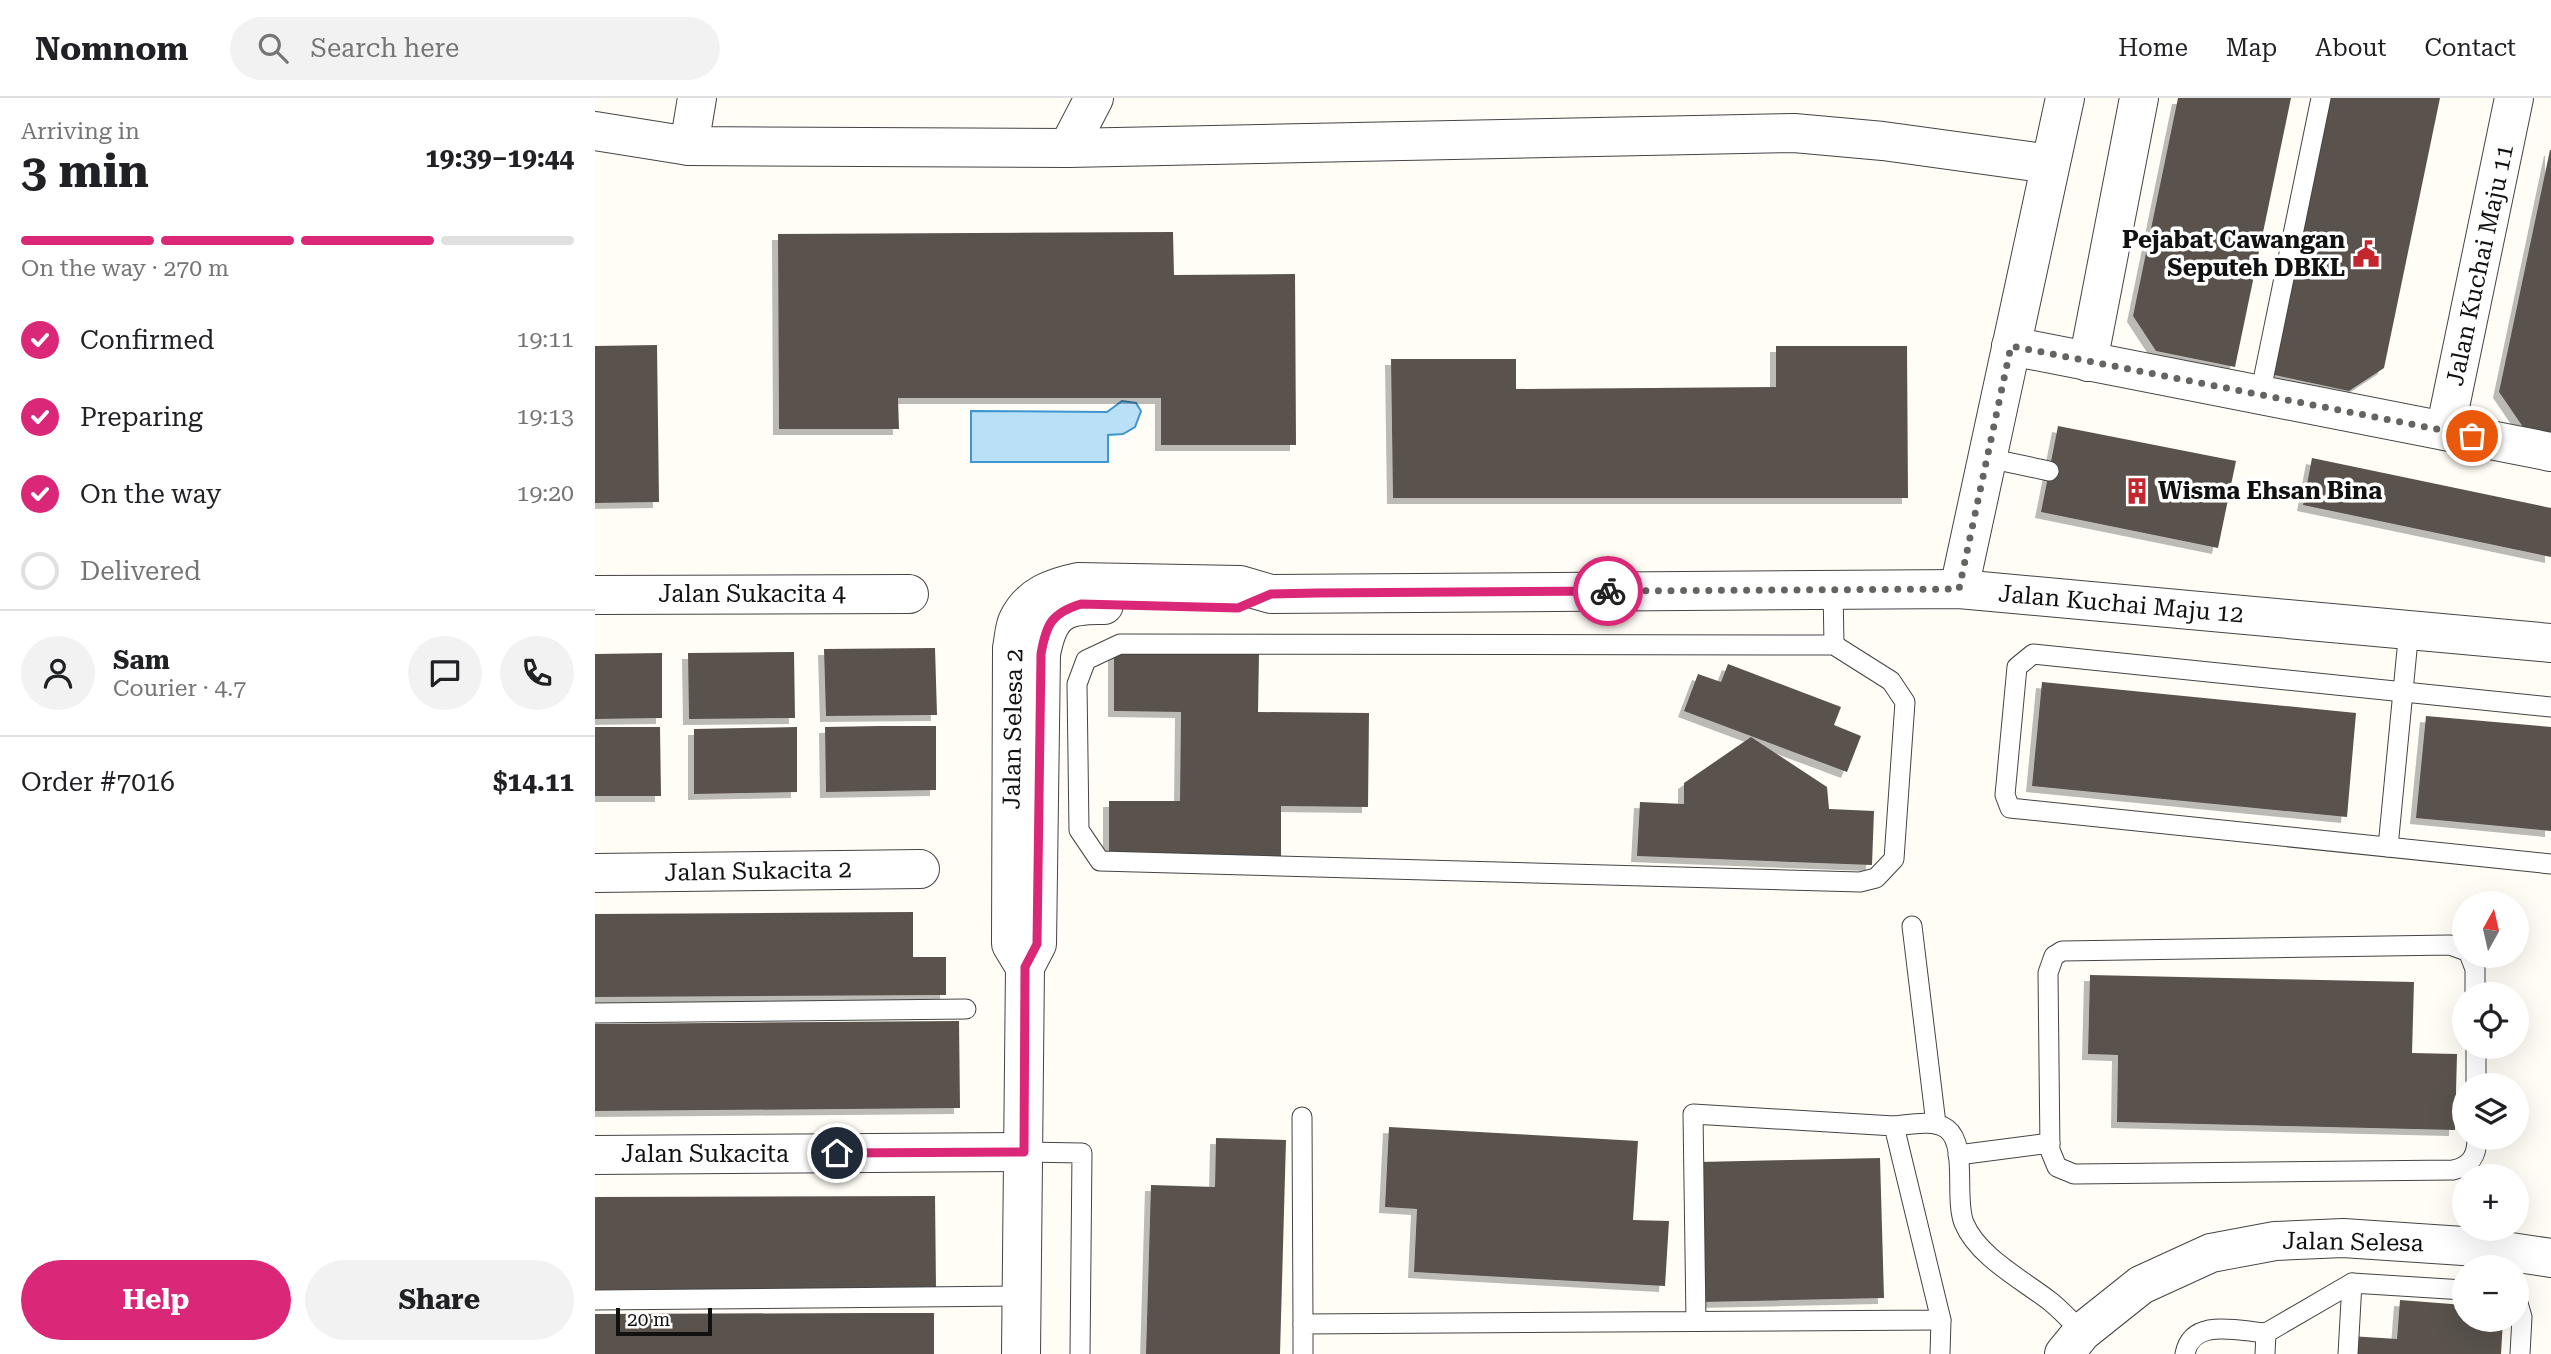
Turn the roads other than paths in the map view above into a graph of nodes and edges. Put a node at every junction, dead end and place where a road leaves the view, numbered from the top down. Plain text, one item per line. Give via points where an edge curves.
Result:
1 (698, 98) edge
2 (1094, 98) edge
3 (2065, 98) edge
4 (2139, 98) edge
5 (2321, 98) edge
6 (2514, 98) edge
7 (595, 131) edge
8 (689, 146) junction
9 (1068, 148) junction
10 (2050, 164) junction
11 (2011, 346) junction
12 (2088, 362) junction
13 (2260, 395) junction
14 (2445, 431) junction
15 (2551, 452) edge
16 (1987, 458) junction
17 (2049, 471) dead end
18 (1833, 589) junction
19 (1959, 589) junction
20 (909, 594) dead end
21 (1271, 594) joint
22 (595, 595) edge
23 (2409, 629) junction
24 (2551, 643) edge
25 (1834, 645) junction
26 (2403, 691) junction
27 (2551, 706) edge
28 (2388, 848) junction
29 (2551, 864) edge
30 (921, 869) dead end
31 (595, 873) edge
32 (1912, 926) dead end
33 (2452, 946) edge
34 (966, 1009) dead end
35 (595, 1013) edge
36 (1302, 1117) dead end
37 (1936, 1124) junction
38 (1894, 1126) junction
39 (2050, 1143) junction
40 (2476, 1150) edge
41 (1024, 1152) junction
42 (595, 1155) edge
43 (1958, 1155) junction
44 (2551, 1258) edge
45 (2352, 1283) junction
46 (2452, 1289) edge
47 (1022, 1296) junction
48 (595, 1300) edge
49 (1941, 1320) junction
50 (1696, 1321) junction
51 (1303, 1324) junction
52 (2521, 1332) edge
53 (2266, 1333) junction
54 (2073, 1343) edge
55 (1021, 1354) edge
56 (1080, 1354) edge
57 (1303, 1354) edge
58 (1940, 1354) edge
59 (2185, 1354) edge
60 (2265, 1354) edge
61 (2348, 1354) edge
62 (2520, 1354) edge

1 - 8 street
2 - 9 street
3 - 10 street
4 - 12 street
5 - 13 lane
6 - 14 street, Jalan Kuchai Maju 11
7 - 8 street
8 - 9 street
9 - 10 street via 1794,133
10 - 11 street
11 - 12 street
11 - 16 street
12 - 13 street
13 - 14 street
14 - 15 street
16 - 17 lane
16 - 19 street
18 - 19 street, Jalan Kuchai Maju 12
18 - 21 street, Jalan Kuchai Maju 12
18 - 25 lane
19 - 23 street, Jalan Kuchai Maju 12
20 - 22 street, Jalan Sukacita 4
21 - 41 street, Jalan Selesa 2 via 1238,608 1081,604 1064,610 1045,629 1037,944 1025,967
23 - 24 street, Jalan Kuchai Maju 12
23 - 26 lane
25 - 25 lane via 1120,644 1086,660 1077,684 1079,830 1100,861 1860,882 1876,878 1894,859 1905,702 1891,681
26 - 27 lane
26 - 28 lane
26 - 28 lane via 2033,654 2017,667 2005,795 2010,808
28 - 29 lane
30 - 31 street, Jalan Sukacita 2
32 - 37 lane
33 - 39 lane via 2062,951 2054,956 2047,973
34 - 35 lane
36 - 51 lane
37 - 38 lane
37 - 43 lane via 1947,1129
38 - 49 lane
38 - 50 lane via 1693,1114
39 - 40 lane via 2057,1167 2074,1174 2453,1170 2470,1163
39 - 43 lane
41 - 42 street, Jalan Sukacita
41 - 47 street, Jalan Selesa 2
41 - 56 lane via 1082,1153
43 - 54 lane via 1964,1223 1993,1260 2053,1303
44 - 54 street, Jalan Selesa via 2408,1241 2275,1241 2211,1253 2141,1284
45 - 46 lane
45 - 53 lane
45 - 61 lane
47 - 48 lane
47 - 55 street, Jalan Selesa 2
49 - 50 lane
49 - 58 lane
50 - 51 lane
51 - 57 lane
52 - 62 lane
53 - 59 lane via 2201,1330 2188,1342
53 - 60 lane

